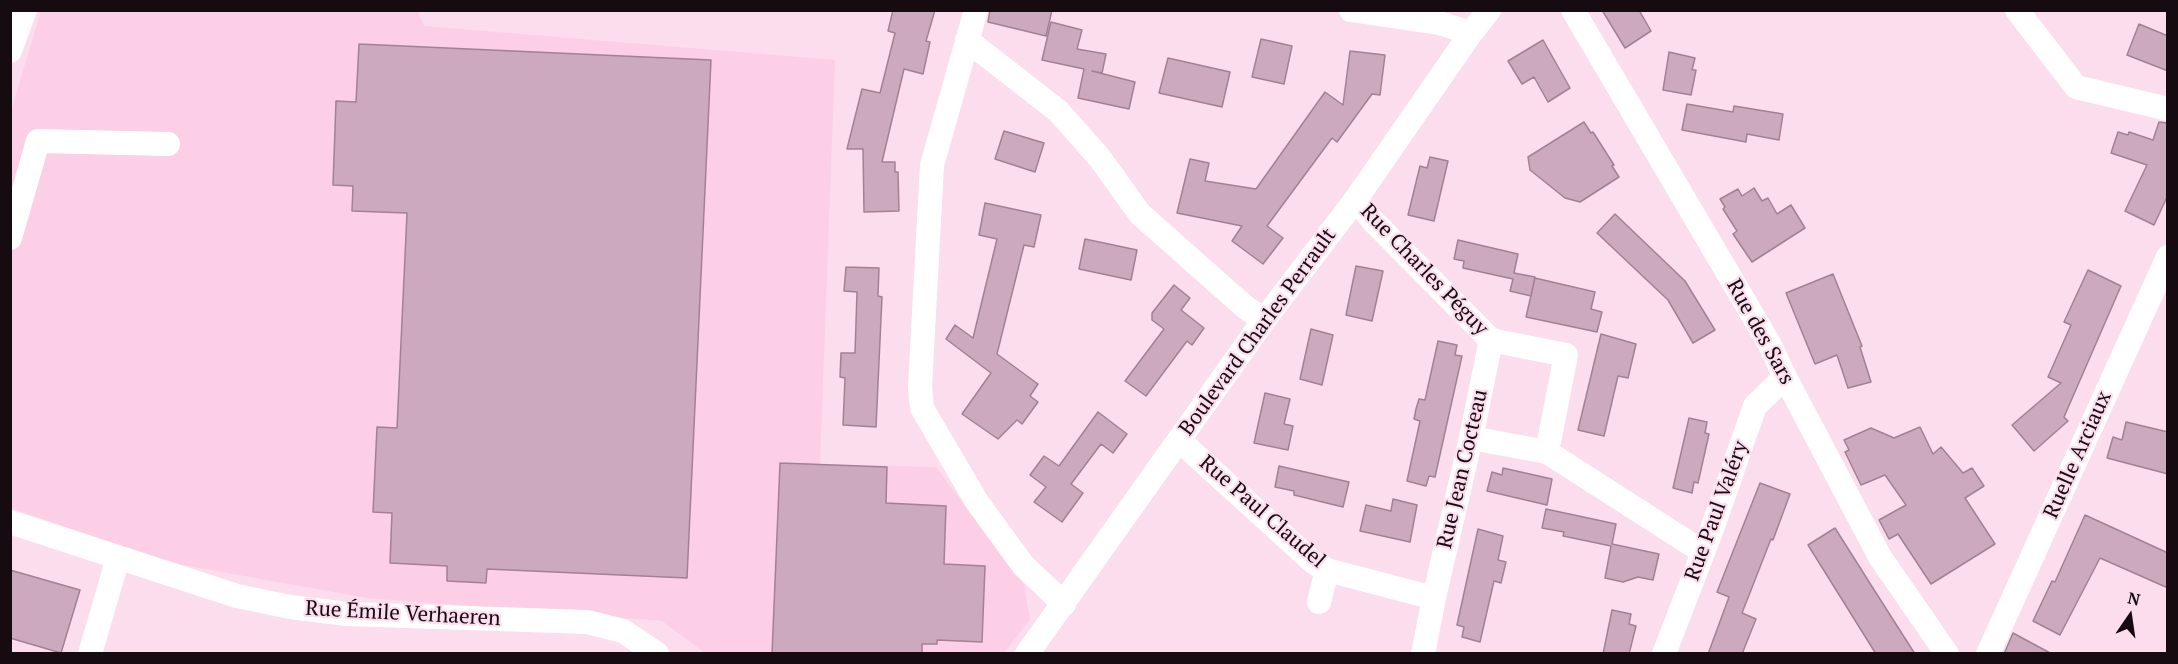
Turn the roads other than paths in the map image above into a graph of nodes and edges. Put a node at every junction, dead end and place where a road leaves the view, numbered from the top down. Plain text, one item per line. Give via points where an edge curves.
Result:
1 (13, 10) edge
2 (24, 10) edge
3 (976, 10) edge
4 (1351, 10) edge
5 (1490, 10) edge
6 (1573, 10) edge
7 (2018, 10) edge
8 (10, 19) edge
9 (1471, 33) junction
10 (967, 40) junction
11 (10, 51) edge
12 (2168, 109) edge
13 (38, 141) junction
14 (168, 144) dead end
15 (10, 193) edge
16 (1356, 199) junction
17 (10, 238) edge
18 (2168, 257) edge
19 (1264, 320) junction
20 (1491, 340) junction
21 (1785, 377) junction
22 (1471, 438) junction
23 (1179, 440) junction
24 (1547, 452) junction
25 (10, 522) edge
26 (1703, 552) junction
27 (118, 558) junction
28 (1327, 570) junction
29 (1434, 598) junction
30 (1319, 602) dead end
31 (1064, 603) junction
32 (90, 654) edge
33 (657, 654) edge
34 (1028, 654) edge
35 (1423, 654) edge
36 (1664, 654) edge
37 (1947, 654) edge
38 (1988, 654) edge

1 - 8 street
2 - 11 street
3 - 10 street
4 - 9 street via 1439,23
5 - 9 street, Boulevard Charles Perrault
6 - 21 street, Rue des Sars
7 - 12 street via 2076,87
9 - 16 street, Boulevard Charles Perrault
10 - 19 street via 1058,111 1099,157 1140,214
10 - 31 street via 932,165 922,408 977,502 1023,565
13 - 14 street
13 - 15 street
13 - 17 street
16 - 19 street, Boulevard Charles Perrault
16 - 20 street, Rue Charles Péguy
18 - 38 street, Ruelle Arciaux
19 - 23 street, Boulevard Charles Perrault
20 - 22 street, Rue Jean Cocteau
20 - 24 street, Rue Charles Péguy via 1566,355
21 - 26 street, Rue Paul Valéry via 1755,406
21 - 37 street, Rue des Sars via 1880,557
22 - 24 street
22 - 29 street, Rue Jean Cocteau
23 - 28 street, Rue Paul Claudel via 1313,562
23 - 31 street, Boulevard Charles Perrault
24 - 26 street
25 - 27 street, Rue Émile Verhaeren
26 - 36 street, Rue Paul Valéry
27 - 32 street
27 - 33 street, Rue Émile Verhaeren via 237,596 290,607 347,614 587,622 623,632
28 - 29 street, Rue Paul Claudel
28 - 30 street
29 - 35 street
31 - 34 street, Boulevard Charles Perrault

